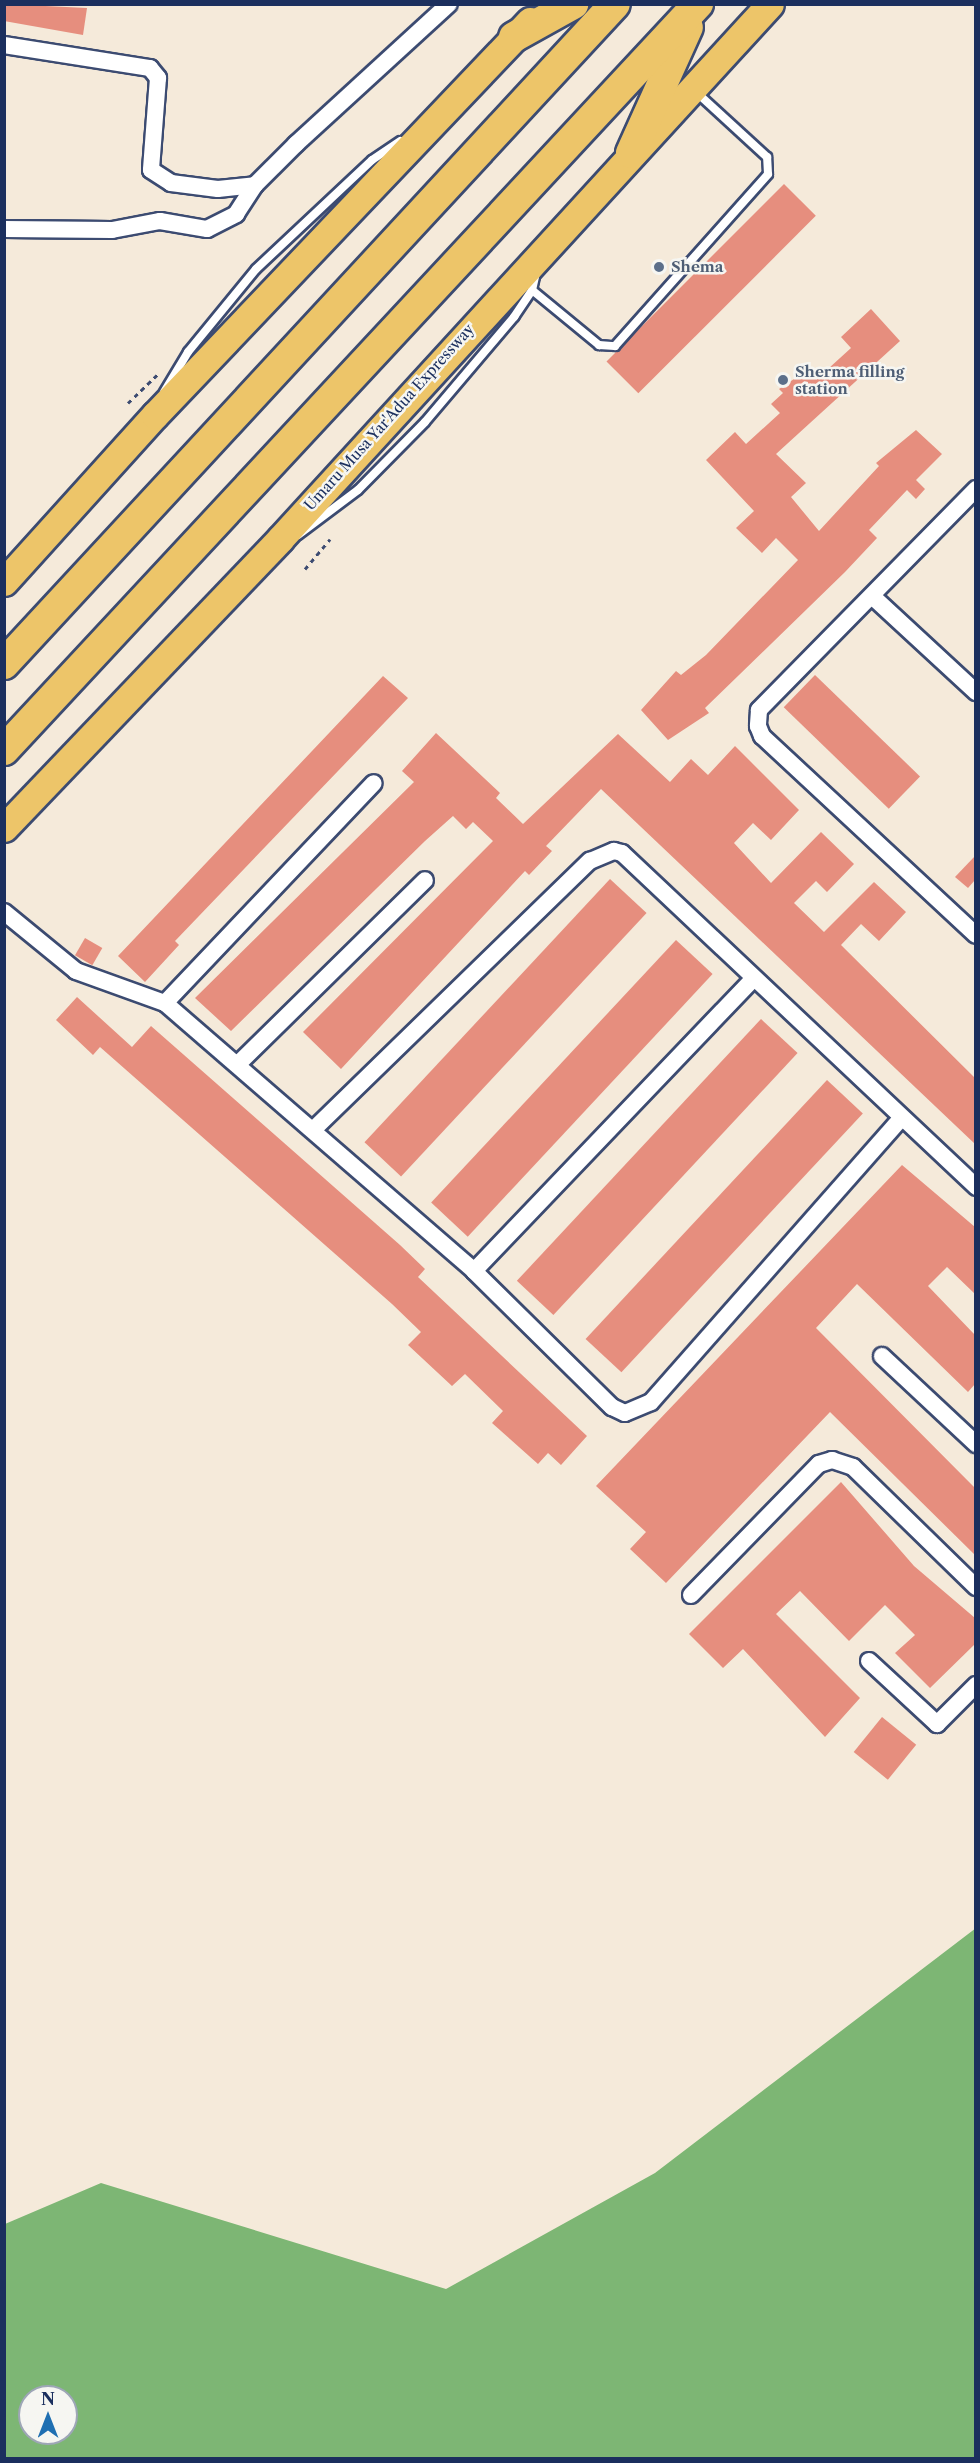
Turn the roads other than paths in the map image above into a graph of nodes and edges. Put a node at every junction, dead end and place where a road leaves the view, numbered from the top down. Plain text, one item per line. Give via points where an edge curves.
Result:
1 (449, 4) edge
2 (545, 4) edge
3 (573, 4) edge
4 (615, 4) edge
5 (698, 4) edge
6 (770, 4) edge
7 (514, 37) junction
8 (4, 45) edge
9 (692, 88) junction
10 (631, 153) junction
11 (255, 185) junction
12 (4, 229) edge
13 (539, 256) junction
14 (532, 290) junction
15 (975, 489) edge
16 (280, 539) junction
17 (4, 582) edge
18 (872, 596) junction
19 (4, 664) edge
20 (975, 692) edge
21 (4, 750) edge
22 (374, 783) dead end
23 (4, 828) edge
24 (424, 880) dead end
25 (4, 912) edge
26 (975, 935) edge
27 (753, 979) junction
28 (165, 1003) junction
29 (238, 1064) junction
30 (901, 1118) junction
31 (314, 1129) junction
32 (975, 1187) edge
33 (474, 1272) junction
34 (882, 1356) dead end
35 (975, 1444) edge
36 (975, 1587) edge
37 (691, 1595) dead end
38 (869, 1661) dead end
39 (975, 1685) edge

1 - 11 street
2 - 7 highway
3 - 7 highway
4 - 19 highway
5 - 10 highway
5 - 21 highway
6 - 9 highway, Umaru Musa Yar'Adua Expressway
7 - 17 highway via 155,415
8 - 11 street via 150,68 158,78 151,170 171,183 218,189
9 - 10 highway, Umaru Musa Yar'Adua Expressway
9 - 14 lane via 767,157 768,174 615,346 599,345
10 - 13 highway, Umaru Musa Yar'Adua Expressway
11 - 12 street via 236,214 207,230 160,221 112,230
13 - 14 lane
13 - 16 highway, Umaru Musa Yar'Adua Expressway
14 - 16 lane via 463,380 388,462 331,513
15 - 18 street
16 - 23 highway, Umaru Musa Yar'Adua Expressway
18 - 20 street
18 - 26 street via 759,710 758,726 762,736
22 - 28 street
24 - 29 street
25 - 28 street via 76,971
27 - 30 street
27 - 31 street via 622,853 601,854
27 - 33 street
28 - 29 street
29 - 31 street
30 - 32 street
30 - 33 street via 639,1410 625,1413 612,1407
31 - 33 street
34 - 35 street
36 - 37 street via 853,1467 832,1460 819,1464
38 - 39 street via 937,1724

